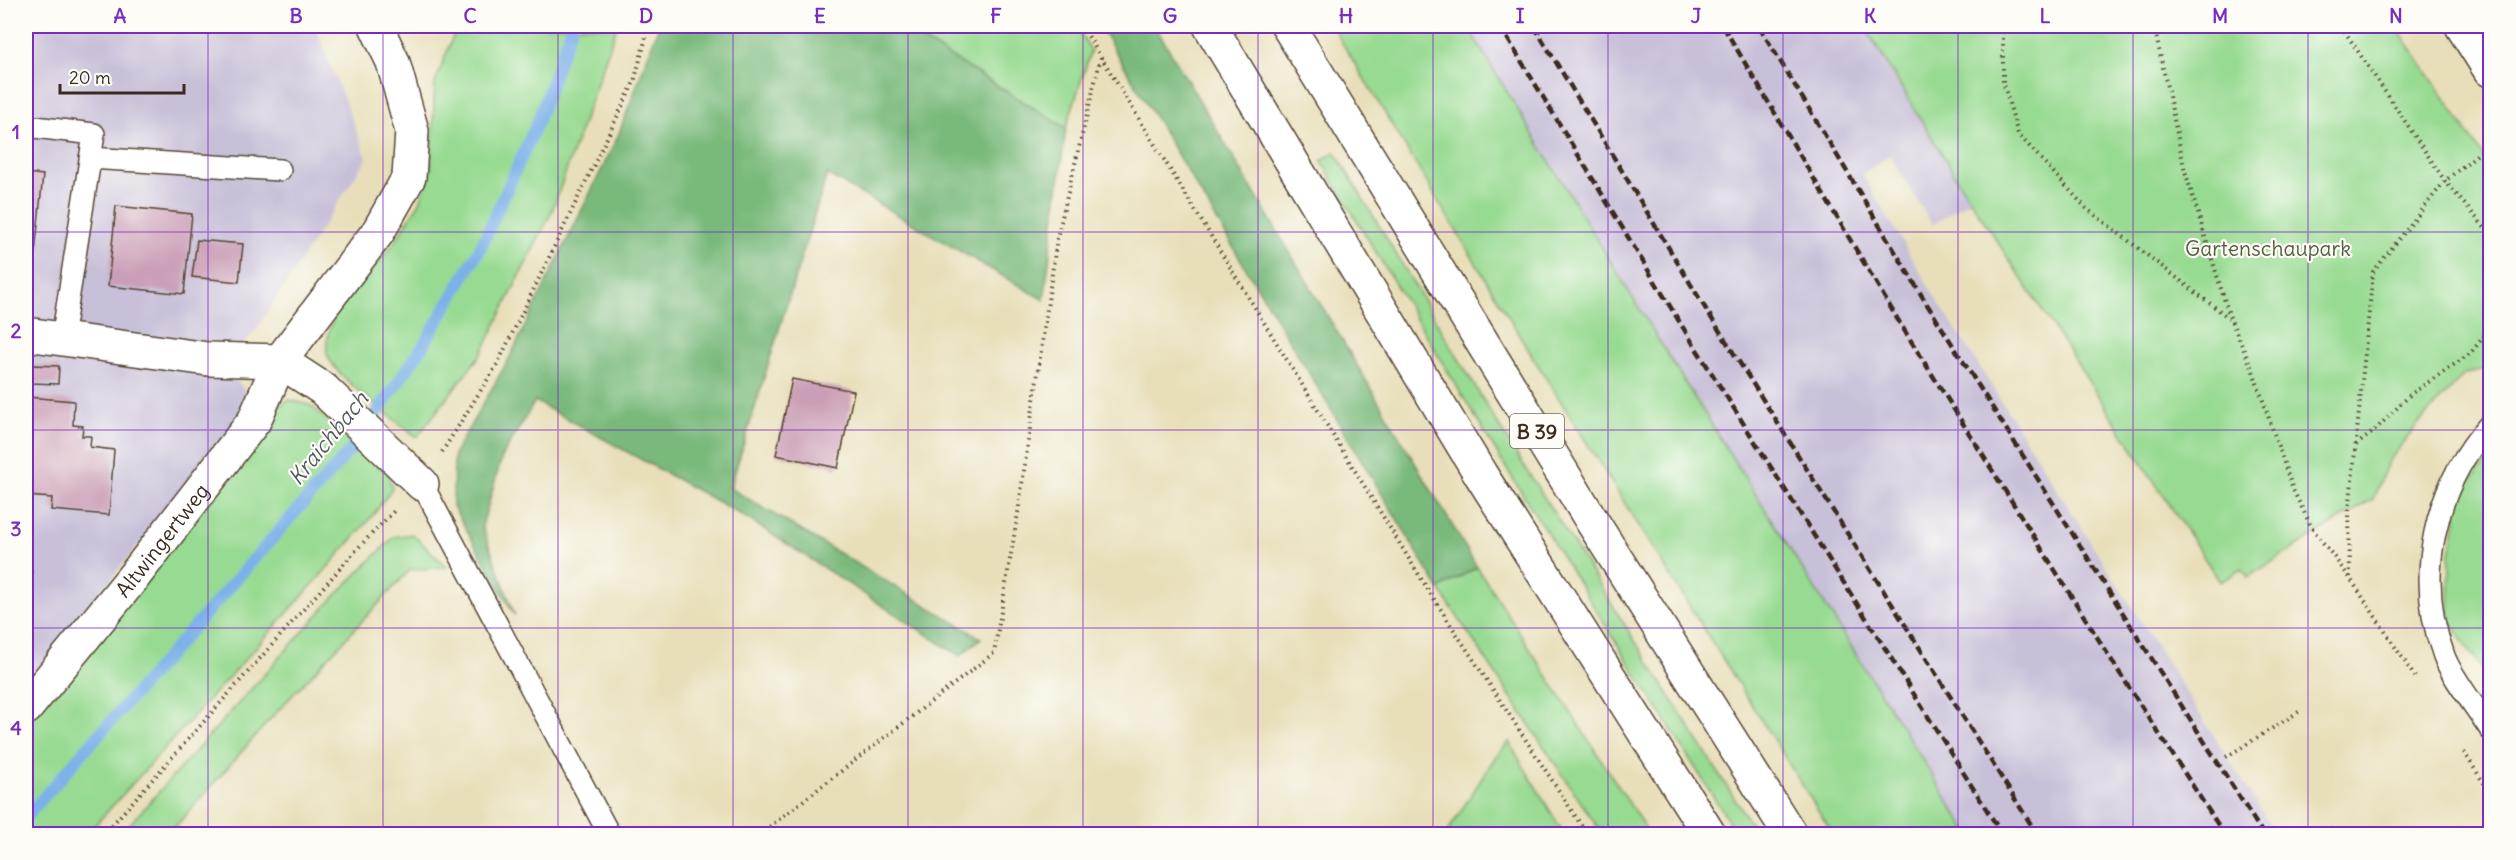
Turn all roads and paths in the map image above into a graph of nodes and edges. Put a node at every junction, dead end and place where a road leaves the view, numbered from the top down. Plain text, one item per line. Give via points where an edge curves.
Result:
1 (376, 26) edge
2 (649, 26) edge
3 (1082, 26) edge
4 (1210, 26) edge
5 (1288, 26) edge
6 (2003, 26) edge
7 (2154, 26) edge
8 (2341, 26) edge
9 (2462, 26) edge
10 (1101, 57) junction
11 (2490, 70) edge
12 (26, 126) edge
13 (2490, 144) edge
14 (90, 158) junction
15 (280, 170) dead end
16 (2445, 181) junction
17 (2490, 234) edge
18 (2230, 318) junction
19 (2490, 328) edge
20 (26, 334) edge
21 (62, 339) junction
22 (280, 361) junction
23 (2490, 424) edge
24 (2355, 445) junction
25 (422, 484) junction
26 (26, 708) edge
27 (2300, 711) dead end
28 (2490, 729) edge
29 (2226, 757) dead end
30 (104, 834) edge
31 (609, 834) edge
32 (760, 834) edge
33 (1587, 834) edge
34 (1709, 834) edge
35 (1790, 834) edge

1 - 22 main road, Altwingertweg via 393,62 412,131 409,177 378,232
2 - 25 path via 634,82 498,363
3 - 10 path
4 - 34 main road via 1481,475
5 - 35 main road, B 39
6 - 18 path via 2003,82 2018,134 2086,208
7 - 18 path via 2185,171
8 - 16 path
9 - 11 main road
10 - 32 path via 1057,238 994,653
10 - 33 path via 1424,583
12 - 14 lane via 94,134
13 - 16 path
14 - 15 lane
14 - 21 lane
16 - 17 path
16 - 24 path via 2373,273
18 - 24 path via 2253,371 2293,490 2312,528 2350,578 2349,511
19 - 24 path via 2471,353 2411,394
20 - 21 main road
21 - 22 main road via 208,359
22 - 25 main road via 322,388
22 - 26 main road, Altwingertweg via 254,421
23 - 28 lane via 2455,474 2435,532 2429,579 2431,615 2444,658
25 - 30 path via 359,547
25 - 31 lane
27 - 29 path

